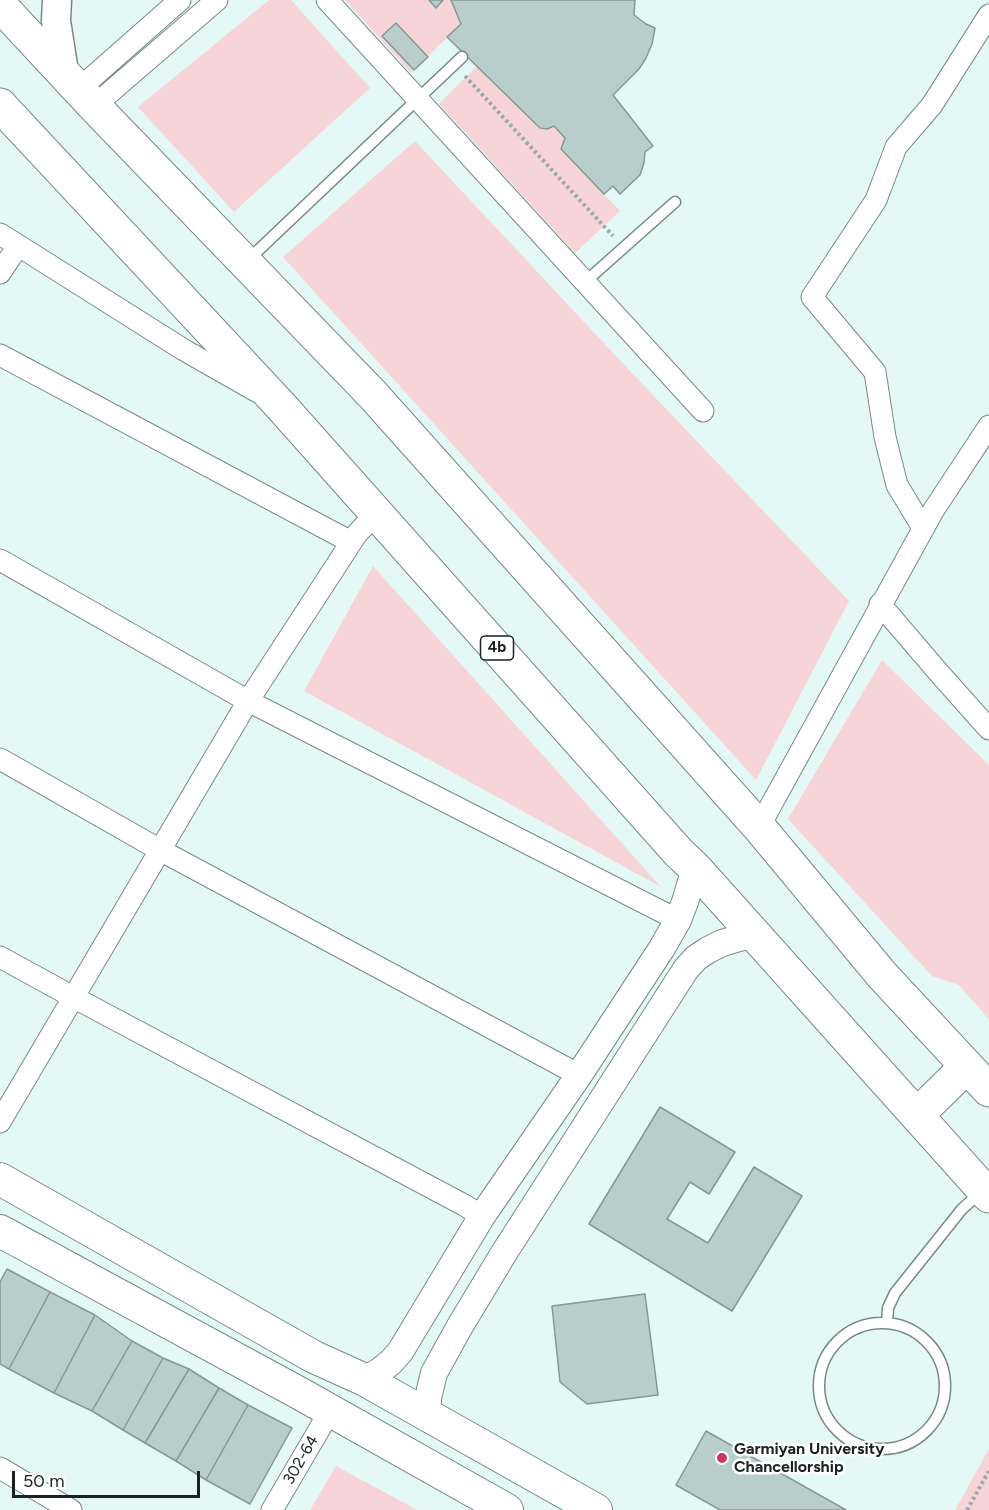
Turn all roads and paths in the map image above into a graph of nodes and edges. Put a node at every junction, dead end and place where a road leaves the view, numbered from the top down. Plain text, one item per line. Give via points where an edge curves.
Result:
1 (57, 0) edge
2 (180, 0) edge
3 (217, 0) edge
4 (327, 0) edge
5 (0, 4) edge
6 (989, 15) edge
7 (458, 61) joint
8 (79, 89) junction
9 (417, 100) junction
10 (0, 105) edge
11 (675, 202) dead end
12 (9, 240) edge
13 (623, 248) junction
14 (245, 262) junction
15 (0, 273) edge
16 (585, 282) junction
17 (0, 355) edge
18 (280, 405) junction
19 (703, 411) dead end
20 (989, 426) edge
21 (376, 513) junction
22 (923, 528) junction
23 (351, 542) junction
24 (0, 560) edge
25 (880, 604) junction
26 (248, 701) junction
27 (989, 729) edge
28 (0, 759) edge
29 (759, 826) junction
30 (160, 850) junction
31 (695, 868) junction
32 (678, 920) junction
33 (755, 935) junction
34 (662, 948) junction
35 (0, 957) edge
36 (686, 969) junction
37 (73, 997) junction
38 (966, 1066) junction
39 (579, 1076) junction
40 (989, 1090) edge
41 (917, 1115) junction
42 (0, 1122) edge
43 (0, 1179) edge
44 (986, 1193) edge
45 (482, 1216) junction
46 (3, 1240) edge
47 (428, 1305) junction
48 (887, 1323) junction
49 (459, 1326) junction
50 (314, 1356) junction
51 (365, 1380) junction
52 (299, 1393) junction
53 (330, 1411) junction
54 (428, 1416) junction
55 (0, 1468) edge
56 (989, 1471) edge
57 (71, 1510) edge
58 (272, 1510) edge
59 (507, 1510) edge
60 (596, 1510) edge
61 (967, 1510) edge

1 - 8 main road via 56,21
2 - 8 street
3 - 8 street
4 - 9 street
5 - 8 highway
6 - 22 street via 932,105 896,147 876,200 812,297 875,372 897,485
7 - 9 lane
7 - 13 path
8 - 14 highway
9 - 14 lane
9 - 16 street
10 - 18 highway, 4b
11 - 13 lane
12 - 15 street
12 - 18 street
13 - 16 lane
14 - 29 highway via 373,395
16 - 19 street
17 - 23 street
18 - 21 highway, 4b
20 - 22 street
21 - 23 street
21 - 31 highway, 4b
22 - 25 street
23 - 26 street
24 - 26 street
25 - 27 street
25 - 29 street
26 - 30 street
26 - 32 street
28 - 30 street
29 - 38 highway via 882,975
30 - 37 street
30 - 39 street
31 - 32 street
31 - 33 highway, 4b
32 - 34 street
33 - 36 street via 722,943 696,958
33 - 41 highway, 4b
34 - 36 street
34 - 39 street
35 - 37 street
36 - 49 street
37 - 42 street
37 - 45 street
38 - 40 highway
38 - 41 highway
39 - 45 street
41 - 44 highway, 4b
43 - 50 main road
44 - 48 lane via 962,1209 895,1293
45 - 47 street
46 - 52 main road
47 - 49 street
47 - 51 street via 392,1362
48 - 48 lane via 866,1325 847,1333 831,1347 821,1366 820,1397 832,1425 847,1440 867,1448 908,1444 938,1416 944,1396 944,1375 938,1356 925,1340 907,1328
49 - 54 street via 434,1373
50 - 51 main road
50 - 52 main road via 319,1374 308,1390
51 - 54 main road
52 - 53 main road
53 - 58 street, 302-64
53 - 59 main road
54 - 60 main road
55 - 57 street
56 - 61 path

